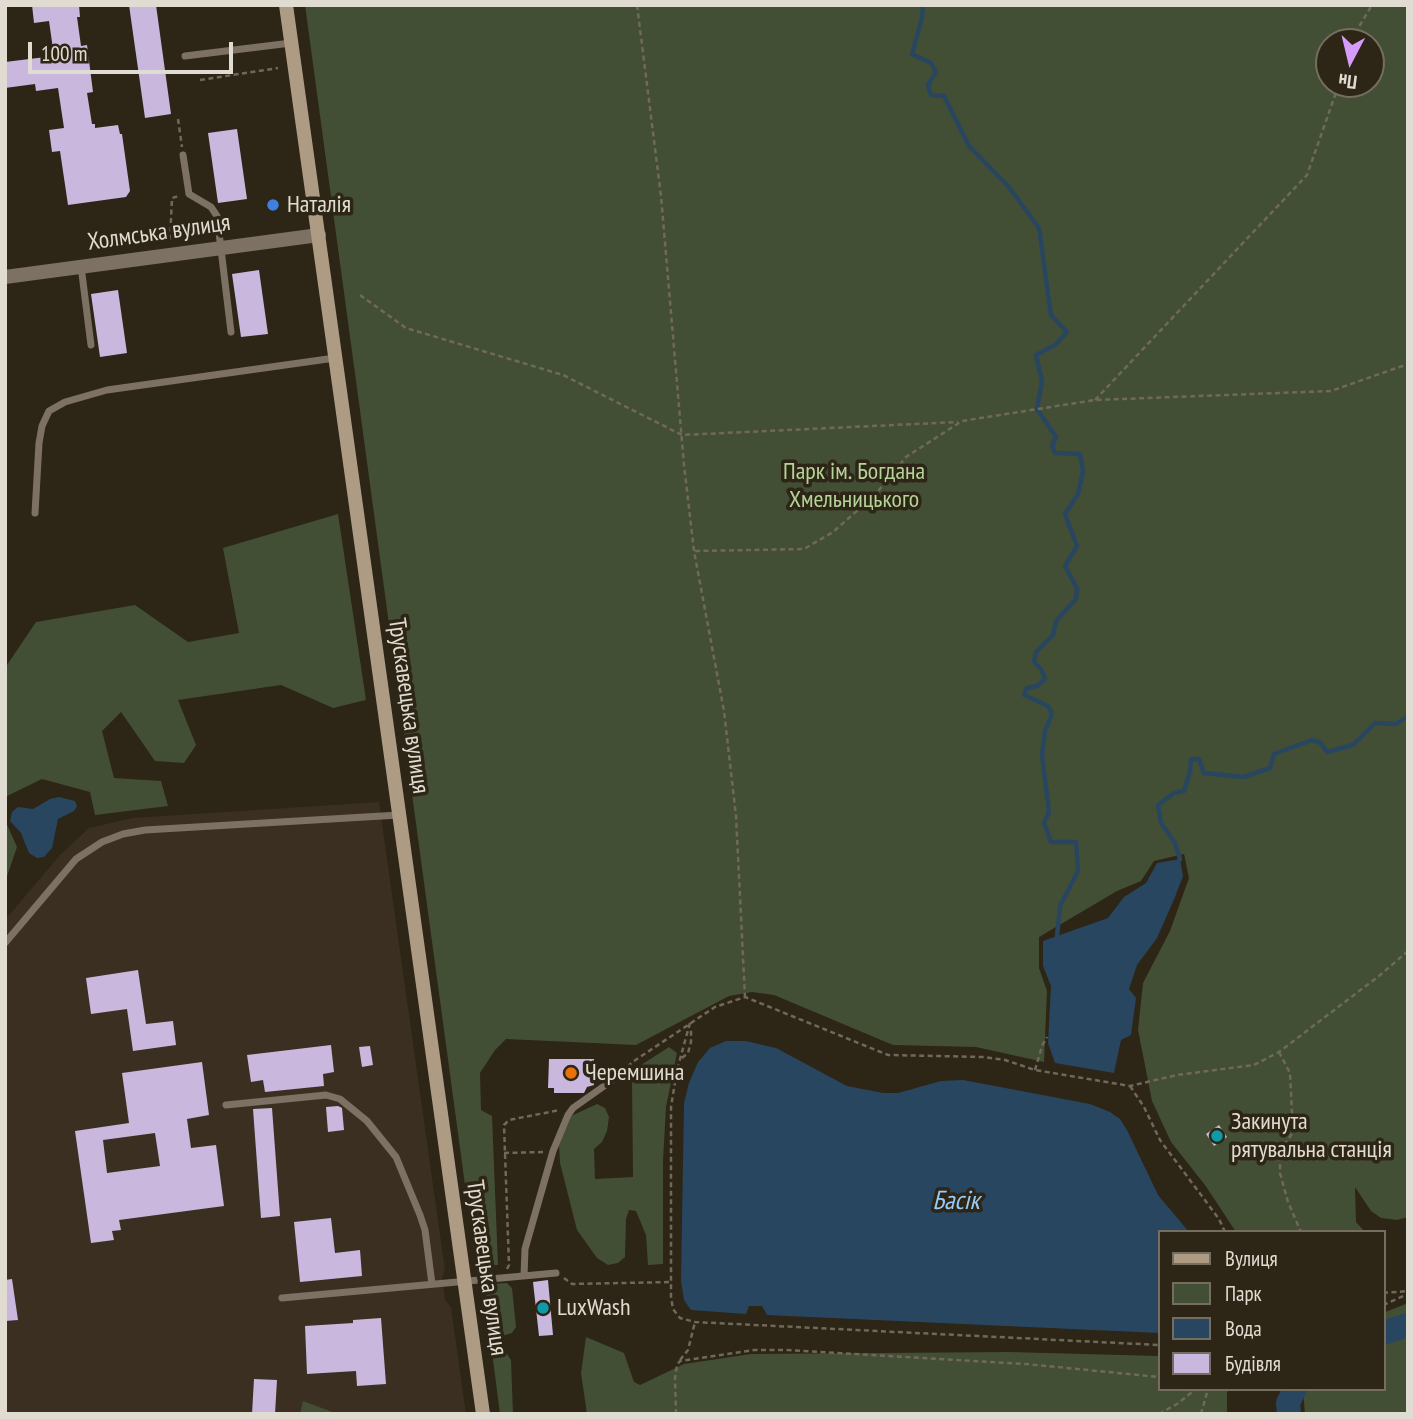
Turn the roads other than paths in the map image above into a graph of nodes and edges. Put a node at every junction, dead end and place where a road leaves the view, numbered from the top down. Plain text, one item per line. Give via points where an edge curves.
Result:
1 (285, 5) edge
2 (291, 43) junction
3 (185, 56) dead end
4 (183, 155) dead end
5 (319, 235) junction
6 (220, 247) junction
7 (81, 266) junction
8 (5, 277) edge
9 (231, 332) dead end
10 (91, 345) dead end
11 (336, 358) junction
12 (35, 513) dead end
13 (400, 815) junction
14 (5, 943) edge
15 (614, 1079) road end
16 (226, 1105) dead end
17 (556, 1273) road end
18 (524, 1276) junction
19 (465, 1281) junction
20 (432, 1284) junction
21 (282, 1298) dead end
22 (483, 1414) edge

1 - 2 main road, Трускавецька вулиця
2 - 3 lane
2 - 5 main road, Трускавецька вулиця
4 - 6 lane via 189,194 215,210
5 - 6 street, Холмська вулиця
5 - 11 main road, Трускавецька вулиця
6 - 7 street, Холмська вулиця
6 - 9 lane
7 - 8 street, Холмська вулиця
7 - 10 lane
11 - 12 lane via 107,390 65,401 49,411 42,426
11 - 13 main road, Трускавецька вулиця
13 - 14 lane via 123,834 76,859
13 - 19 main road, Трускавецька вулиця
15 - 18 lane via 573,1108 553,1151 525,1249
16 - 20 lane via 326,1095 340,1099 367,1121 396,1157 416,1203 425,1230
17 - 18 lane
18 - 19 lane
19 - 20 lane
19 - 22 main road, Трускавецька вулиця
20 - 21 lane

